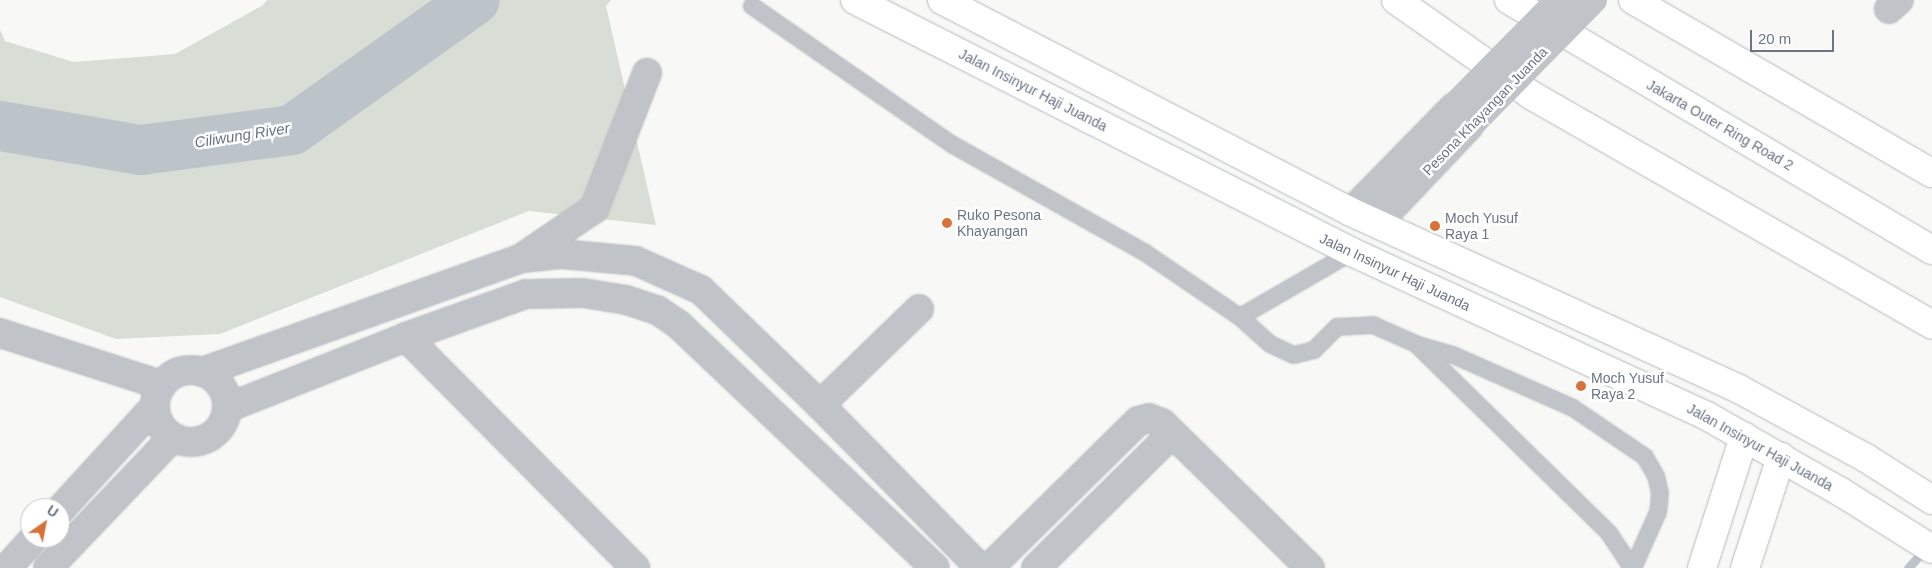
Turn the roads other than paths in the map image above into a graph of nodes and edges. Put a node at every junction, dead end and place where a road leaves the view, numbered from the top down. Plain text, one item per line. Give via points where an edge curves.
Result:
1 (855, 0) edge
2 (942, 0) edge
3 (1396, 0) edge
4 (1509, 0) edge
5 (1560, 0) edge
6 (1593, 0) edge
7 (1633, 0) edge
8 (752, 6) dead end
9 (648, 73) dead end
10 (1461, 117) junction
11 (1932, 173) edge
12 (1350, 212) junction
13 (1378, 223) junction
14 (1932, 250) edge
15 (1352, 252) junction
16 (523, 258) junction
17 (919, 309) dead end
18 (1240, 317) junction
19 (1932, 325) edge
20 (0, 332) edge
21 (406, 337) junction
22 (1416, 344) junction
23 (202, 372) junction
24 (158, 395) junction
25 (820, 405) junction
26 (227, 408) junction
27 (1172, 434) junction
28 (1744, 437) junction
29 (173, 438) junction
30 (1781, 457) junction
31 (70, 498) edge
32 (1932, 500) edge
33 (25, 548) edge
34 (1932, 549) edge
35 (988, 566) edge
36 (7, 568) edge
37 (48, 568) edge
38 (635, 568) edge
39 (935, 568) edge
40 (1036, 568) edge
41 (1310, 568) edge
42 (1633, 568) edge
43 (1702, 568) edge
44 (1745, 568) edge

1 - 15 main road, Jalan Insinyur Haji Juanda
2 - 12 main road
3 - 19 main road via 1531,95
4 - 14 main road, Jakarta Outer Ring Road 2
5 - 10 street, Pesona Khayangan Juanda, bridge
6 - 10 street, Pesona Khayangan Juanda, bridge
7 - 11 main road
8 - 18 lane via 953,145 1144,252
9 - 16 street via 594,209
10 - 12 street, Pesona Khayangan Juanda
10 - 13 street, Pesona Khayangan Juanda
12 - 13 main road
13 - 32 main road via 1739,389 1866,458
15 - 18 lane
15 - 28 main road, Jalan Insinyur Haji Juanda via 1707,416
16 - 23 street
16 - 25 street via 561,254 636,261 674,276 701,290
17 - 25 street
18 - 22 lane via 1270,344 1294,355 1314,350 1336,327 1373,325
20 - 24 street
21 - 26 street
21 - 38 street
21 - 39 street via 526,294 583,293 626,300 657,310 678,324
22 - 42 lane via 1609,533
22 - 42 lane via 1454,355 1573,408 1645,457 1656,476 1660,494 1658,512
23 - 24 street via 187,370 172,375
23 - 26 street via 215,380 224,393
24 - 29 street via 159,424
24 - 31 street
25 - 35 street
26 - 29 street via 218,430 208,438 197,442
27 - 35 street via 1155,420 1144,418 1138,421
27 - 40 street
27 - 41 street
28 - 30 main road, Jalan Insinyur Haji Juanda
28 - 43 main road
29 - 37 street
30 - 34 main road, Jalan Insinyur Haji Juanda
30 - 44 main road
33 - 36 street

